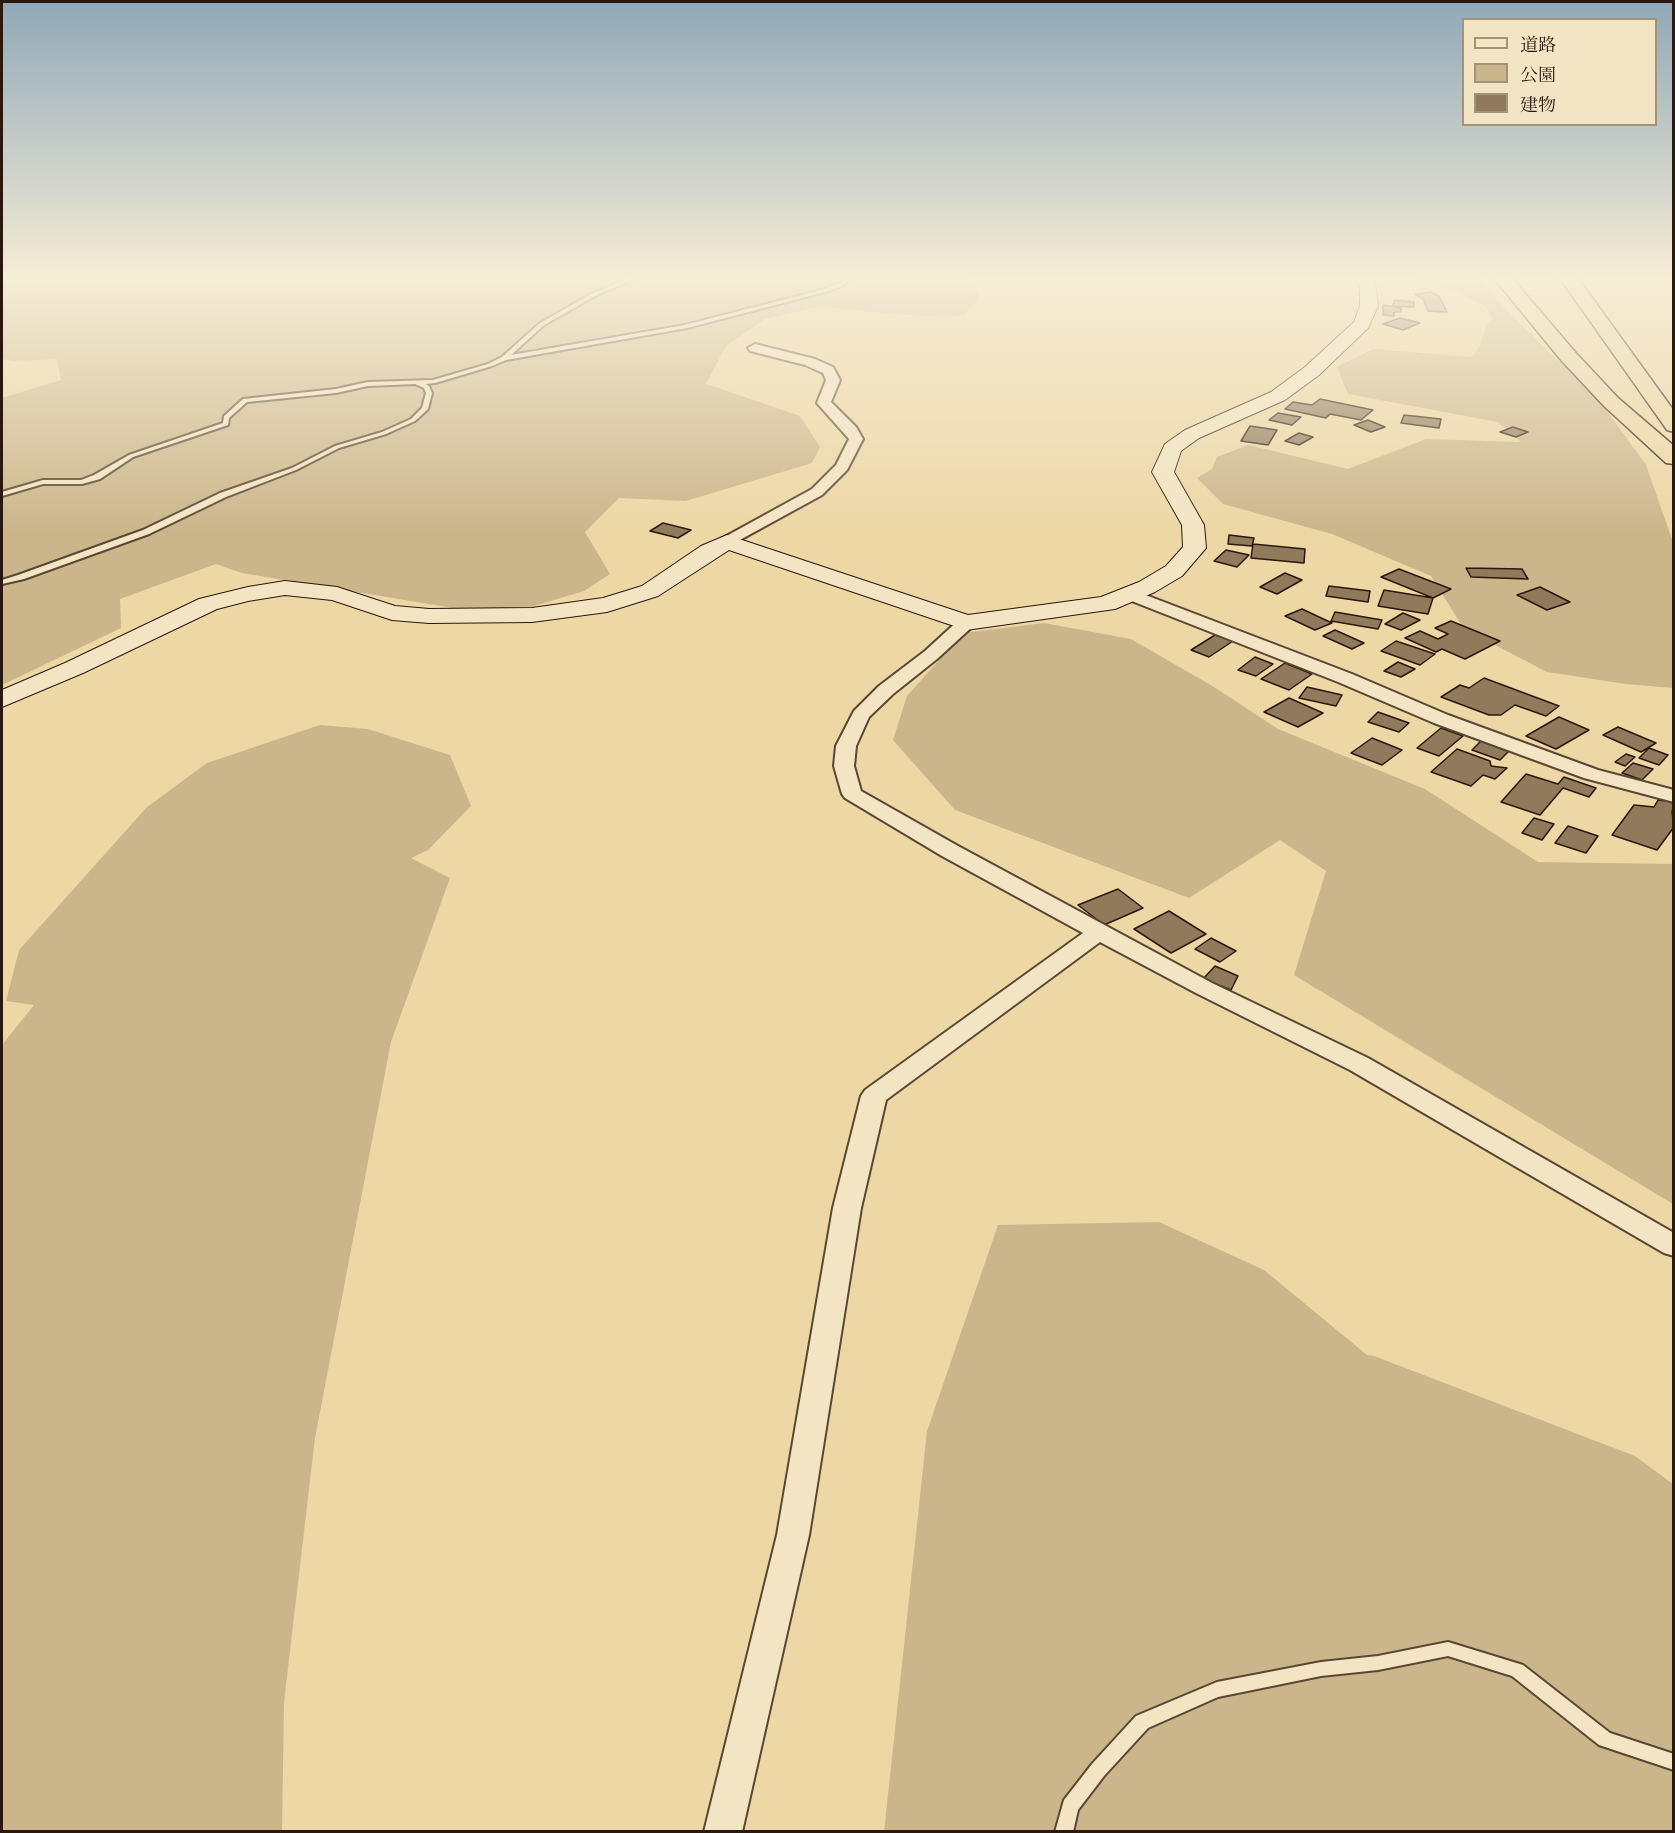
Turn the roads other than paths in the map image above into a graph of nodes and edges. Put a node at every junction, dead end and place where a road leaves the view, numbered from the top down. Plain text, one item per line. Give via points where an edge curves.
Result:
1 (495, 363) edge
2 (811, 363) edge
3 (1321, 363) edge
4 (1574, 363) edge
5 (1628, 363) edge
6 (1633, 363) edge
7 (417, 383) junction
8 (1645, 387) junction
9 (1674, 426) edge
10 (1674, 458) edge
11 (2, 494) edge
12 (727, 542) junction
13 (2, 582) edge
14 (1130, 594) junction
15 (966, 623) junction
16 (2, 699) edge
17 (1674, 796) edge
18 (1099, 932) junction
19 (1674, 1246) edge
20 (1674, 1762) edge
21 (723, 1832) edge
22 (1064, 1832) edge

1 - 7 lane via 433,382
2 - 12 street via 828,370 833,380 824,403 856,439 842,467 817,492
3 - 14 street via 1270,400 1192,434 1172,448 1163,472 1193,525 1196,548 1174,571
4 - 10 highway via 1611,402
5 - 8 highway
6 - 8 highway
7 - 11 lane via 368,384 245,400 226,417 226,424 131,456 97,477 82,482 43,482
7 - 13 lane via 427,387 429,393 425,409 413,420 337,447 146,532
8 - 9 highway
12 - 15 street
12 - 16 street via 650,591 607,605 532,615 392,613 337,594 285,588 248,594 208,604
14 - 15 street via 1098,605
14 - 17 street via 1441,719 1591,774
15 - 18 street via 861,715 846,746 844,766 852,794
18 - 19 street via 1359,1064
18 - 21 street via 874,1096 847,1208 793,1535
20 - 22 lane via 1605,1739 1517,1670 1448,1649 1217,1690 1142,1722 1070,1806

